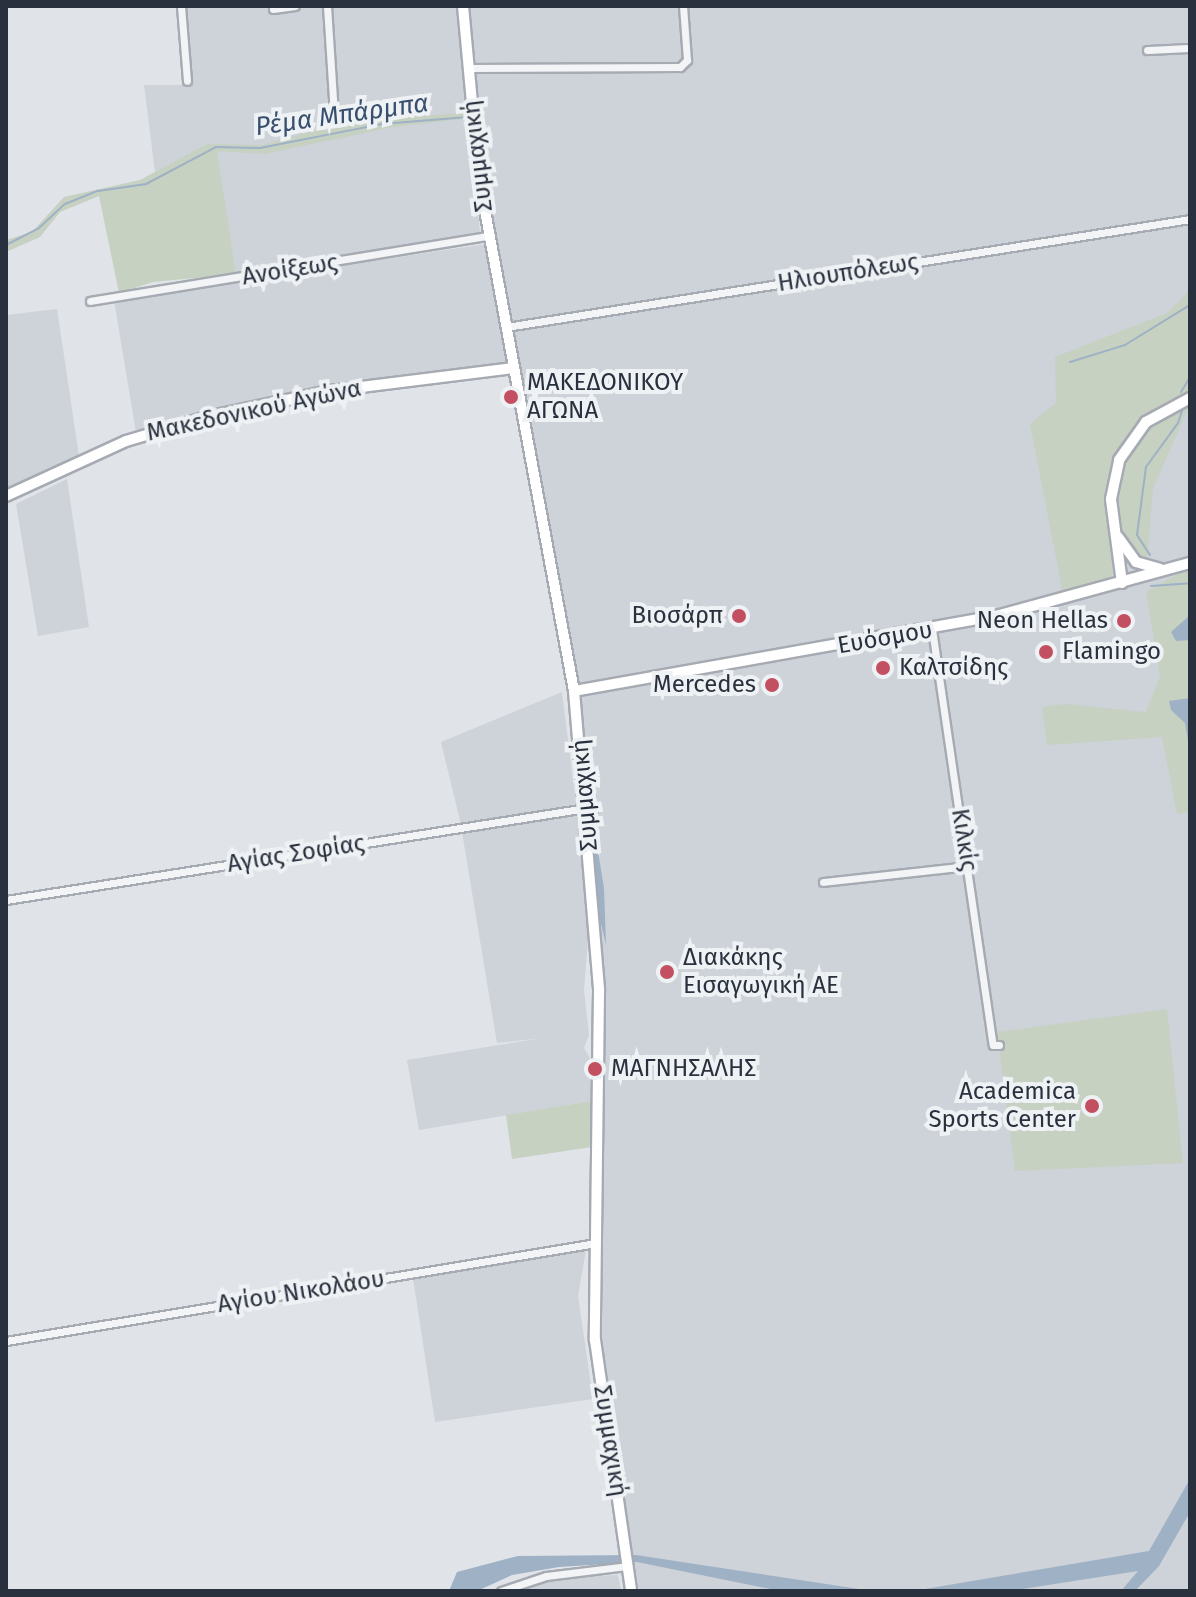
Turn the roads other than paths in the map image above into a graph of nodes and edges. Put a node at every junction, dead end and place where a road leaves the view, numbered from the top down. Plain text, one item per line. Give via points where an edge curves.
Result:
1 (181, 6) edge
2 (295, 6) edge
3 (327, 6) edge
4 (463, 6) edge
5 (683, 6) edge
6 (273, 9) dead end
7 (1190, 48) edge
8 (1147, 50) dead end
9 (468, 68) junction
10 (187, 81) dead end
11 (334, 115) dead end
12 (1190, 219) edge
13 (489, 236) junction
14 (90, 301) dead end
15 (506, 327) junction
16 (514, 368) junction
17 (1190, 398) edge
18 (6, 496) edge
19 (1115, 532) junction
20 (1126, 551) junction
21 (1190, 563) edge
22 (1162, 570) junction
23 (1122, 583) junction
24 (932, 629) junction
25 (574, 691) junction
26 (586, 808) junction
27 (969, 866) junction
28 (823, 882) dead end
29 (6, 900) edge
30 (999, 1045) dead end
31 (596, 1243) junction
32 (6, 1341) edge
33 (628, 1566) junction
34 (501, 1591) edge
35 (631, 1591) edge

1 - 10 street
2 - 6 street
3 - 11 street
4 - 9 street, Συμμαχική
5 - 9 street via 686,64
7 - 8 street
9 - 13 street, Συμμαχική
12 - 15 street, Ηλιουπόλεως
13 - 14 street, Ανοίξεως
13 - 15 street, Συμμαχική
15 - 16 street, Συμμαχική
16 - 18 street, Μακεδονικού Αγώνα via 329,391 207,417 126,441
16 - 25 street, Συμμαχική
17 - 19 street via 1157,412 1126,445 1111,487
19 - 20 street
19 - 23 street
20 - 22 street via 1141,565
20 - 23 street via 1129,566
21 - 22 street, Ευόσμου
22 - 23 street, Ευόσμου
23 - 24 street, Ευόσμου
24 - 25 street, Ευόσμου
24 - 27 street, Κιλκίς
25 - 26 street, Συμμαχική
26 - 29 street, Αγίας Σοφίας
26 - 31 street, Συμμαχική via 599,991
27 - 28 street
27 - 30 street, Κιλκίς via 993,1045
31 - 32 street, Αγίου Νικολάου
31 - 33 street, Συμμαχική via 595,1340
33 - 34 street via 546,1576
33 - 35 street, Συμμαχική

